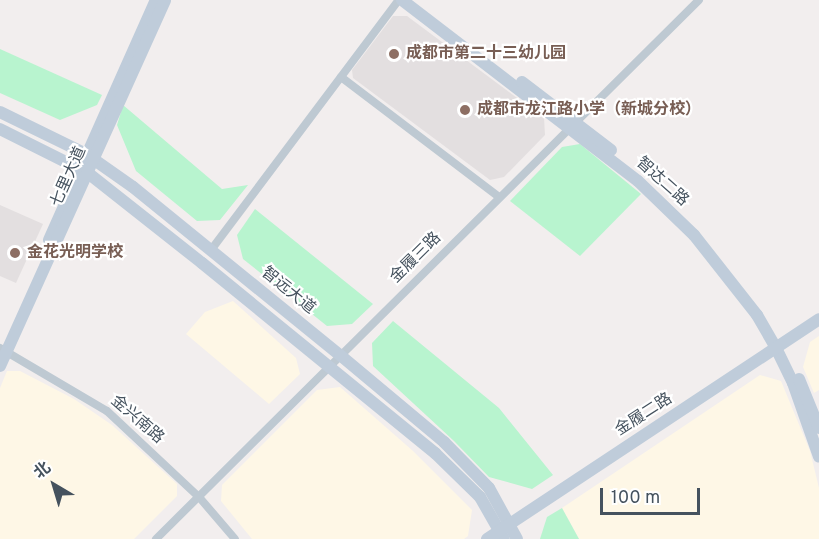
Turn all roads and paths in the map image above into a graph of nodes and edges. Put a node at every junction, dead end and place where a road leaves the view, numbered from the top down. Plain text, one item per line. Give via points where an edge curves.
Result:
1 (156, 0) edge
2 (165, 0) edge
3 (400, 0) edge
4 (412, 0) edge
5 (699, 0) edge
6 (341, 77) junction
7 (0, 112) edge
8 (571, 125) junction
9 (0, 129) edge
10 (90, 157) junction
11 (84, 171) junction
12 (499, 197) junction
13 (211, 250) junction
14 (819, 319) edge
15 (780, 346) junction
16 (2, 350) edge
17 (340, 355) junction
18 (0, 366) edge
19 (329, 367) junction
20 (819, 428) edge
21 (819, 457) edge
22 (199, 497) junction
23 (505, 530) edge
24 (156, 539) edge
25 (235, 539) edge
26 (487, 539) edge
27 (517, 539) edge

1 - 10 main road, 七里大道
2 - 10 main road, 七里大道
3 - 6 street
3 - 8 main road, 智达二路
4 - 8 main road, 智达二路
5 - 8 street, 金履三路
6 - 12 street
6 - 13 street
7 - 10 main road, 智远大道
8 - 12 street, 金履三路
8 - 15 main road, 智达二路 via 652,183 692,222 758,303
9 - 11 main road, 智远大道
10 - 11 main road, 七里大道
10 - 13 main road, 智远大道 via 134,187
11 - 16 main road, 七里大道
11 - 19 main road, 智远大道
12 - 17 street, 金履三路
13 - 17 main road, 智远大道
14 - 15 main road, 金履二路
15 - 20 main road, 智达二路
15 - 21 main road, 智达二路
15 - 23 main road, 金履二路
16 - 18 main road, 七里大道
16 - 22 street, 金兴南路 via 107,411
17 - 19 street, 金履三路
17 - 23 main road, 智远大道 via 444,442 489,488
19 - 22 street, 金履三路
19 - 23 main road, 智远大道 via 435,453 480,497
22 - 24 street, 金履三路
22 - 25 street, 金兴南路
23 - 26 main road, 金履二路
23 - 27 main road, 智远大道

